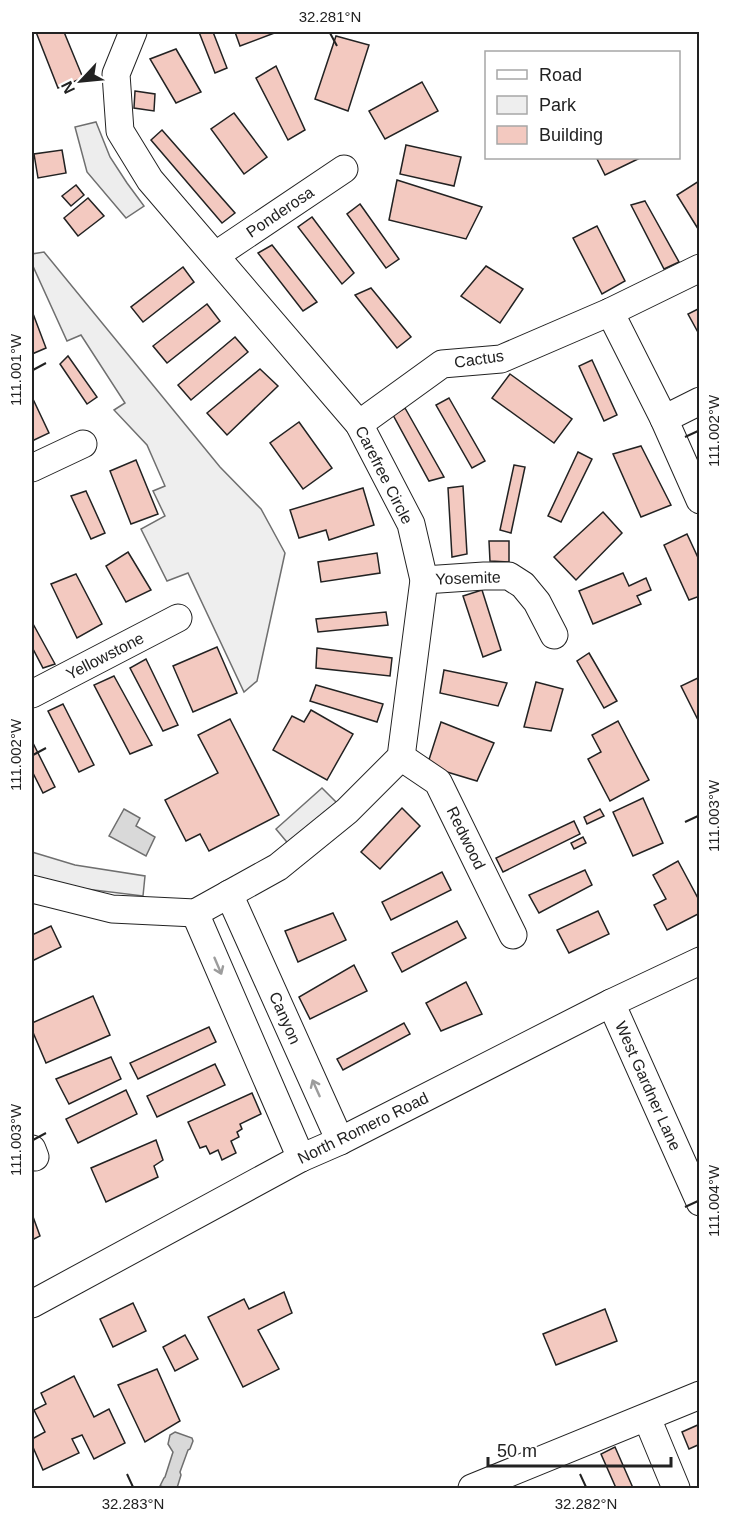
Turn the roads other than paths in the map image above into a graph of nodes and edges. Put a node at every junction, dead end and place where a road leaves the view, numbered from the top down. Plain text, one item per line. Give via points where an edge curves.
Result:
1 (133, 32) edge
2 (344, 169) dead end
3 (216, 255) junction
4 (699, 268) edge
5 (610, 312) junction
6 (699, 401) edge
7 (664, 419) junction
8 (359, 424) junction
9 (83, 444) dead end
10 (32, 468) edge
11 (699, 500) edge
12 (424, 580) junction
13 (178, 618) dead end
14 (554, 635) dead end
15 (32, 694) edge
16 (401, 757) junction
17 (32, 889) edge
18 (229, 894) junction
19 (195, 913) junction
20 (513, 934) dead end
21 (699, 961) edge
22 (611, 1003) junction
23 (340, 1141) junction
24 (301, 1158) junction
25 (699, 1202) edge
26 (32, 1304) edge
27 (699, 1395) edge
28 (647, 1418) junction
29 (472, 1488) edge
30 (676, 1488) edge

1 - 3 street, Carefree Circle via 116,74 120,131 150,180
2 - 3 street, Ponderosa
3 - 8 street, Carefree Circle
4 - 5 street, Cactus
5 - 7 street
5 - 8 street, Cactus via 501,359 442,364
6 - 7 street
7 - 11 street
8 - 12 street, Carefree Circle via 411,524
9 - 10 street
12 - 14 street, Yosemite via 509,576 537,602
12 - 16 street, Carefree Circle
13 - 15 street, Yellowstone
16 - 18 street via 347,811 287,860
16 - 20 street, Redwood via 438,782
17 - 19 street via 112,909
18 - 19 street
23 -> 18 street, Canyon
19 -> 24 street
21 - 22 street, North Romero Road
22 - 23 street, North Romero Road
22 - 25 street, West Gardner Lane
23 - 24 street, North Romero Road
24 - 26 street, North Romero Road
27 - 28 street
28 - 29 street
28 - 30 street

